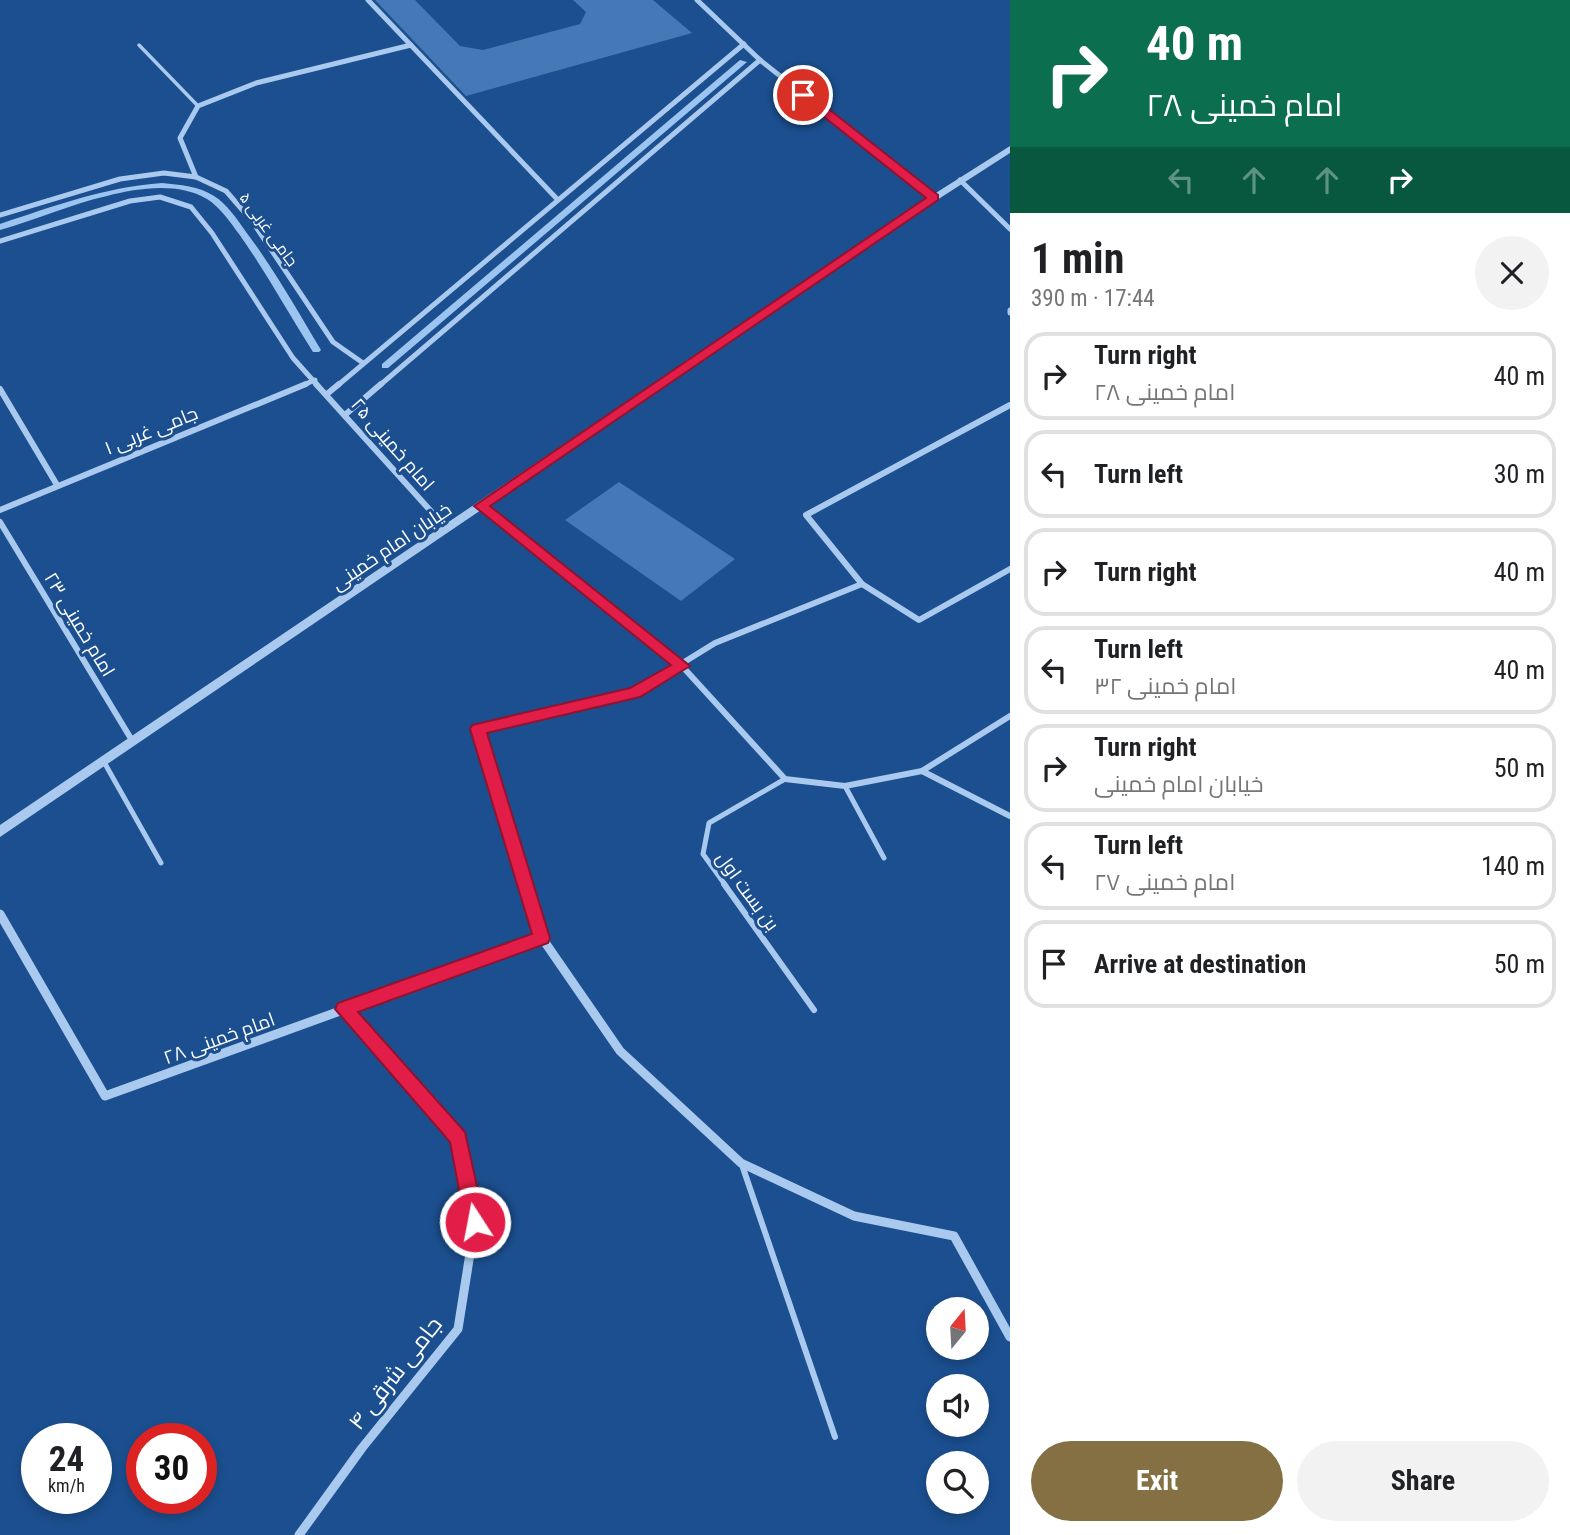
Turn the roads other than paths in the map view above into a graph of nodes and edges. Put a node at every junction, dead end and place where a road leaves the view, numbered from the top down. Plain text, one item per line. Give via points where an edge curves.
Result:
1 (368, 0) edge
2 (697, 0) edge
3 (139, 44) dead end
4 (744, 44) junction
5 (411, 46) junction
6 (760, 60) junction
7 (198, 106) junction
8 (1010, 149) edge
9 (195, 177) junction
10 (960, 180) junction
11 (934, 198) junction
12 (558, 200) junction
13 (0, 215) edge
14 (1010, 229) edge
15 (0, 241) edge
16 (363, 363) junction
17 (315, 380) junction
18 (0, 389) edge
19 (327, 394) junction
20 (1010, 405) edge
21 (346, 414) junction
22 (57, 485) junction
23 (481, 506) junction
24 (0, 510) edge
25 (0, 522) edge
26 (447, 529) junction
27 (1010, 569) edge
28 (862, 584) junction
29 (682, 666) junction
30 (1010, 716) edge
31 (133, 743) junction
32 (104, 761) junction
33 (922, 771) junction
34 (785, 779) junction
35 (845, 786) junction
36 (1010, 816) edge
37 (0, 832) edge
38 (884, 858) dead end
39 (161, 863) dead end
40 (0, 914) edge
41 (542, 938) junction
42 (344, 1009) junction
43 (814, 1010) dead end
44 (741, 1163) junction
45 (1010, 1337) edge
46 (835, 1437) dead end
47 (299, 1535) edge

1 - 5 street
2 - 4 street
3 - 7 lane
4 - 6 street
4 - 12 street
5 - 7 street via 256,83
5 - 12 street
6 - 11 street
6 - 21 street
7 - 9 street via 180,138
8 - 10 street, خیابان امام خمینی
9 - 13 street, جامی غربی ۵ via 164,173 121,179
9 - 16 street, جامی غربی ۵ via 226,191 333,342
10 - 11 street, خیابان امام خمینی
10 - 14 street
11 - 23 street, خیابان امام خمینی
12 - 16 street
15 - 17 street via 130,201 173,199 191,207 212,233 293,358
16 - 19 street
17 - 19 street, امام خمینی ۲۵
17 - 22 street, جامی غربی ۱
18 - 22 street
19 - 21 street, امام خمینی ۲۵
20 - 28 street via 806,515
21 - 26 street, امام خمینی ۲۵
22 - 24 street, جامی غربی ۱
23 - 26 street, خیابان امام خمینی
23 - 29 street
25 - 31 street, امام خمینی ۲۳
26 - 31 street, خیابان امام خمینی
27 - 28 street via 919,620
28 - 29 street via 715,643
29 - 34 street
29 - 41 street via 634,693 478,729
30 - 33 street
31 - 32 street, خیابان امام خمینی
32 - 37 street, خیابان امام خمینی
32 - 39 lane
33 - 35 street
33 - 36 street
34 - 35 street
34 - 43 lane, بن بست اول via 709,823 703,855
35 - 38 lane
40 - 42 street, امام خمینی ۲۸ via 105,1096
41 - 42 street, امام خمینی ۲۸
41 - 44 street via 620,1051
42 - 47 street, جامی شرقی ۴ via 458,1138 475,1222 458,1329 362,1447
44 - 45 street via 854,1216 954,1236
44 - 46 lane

